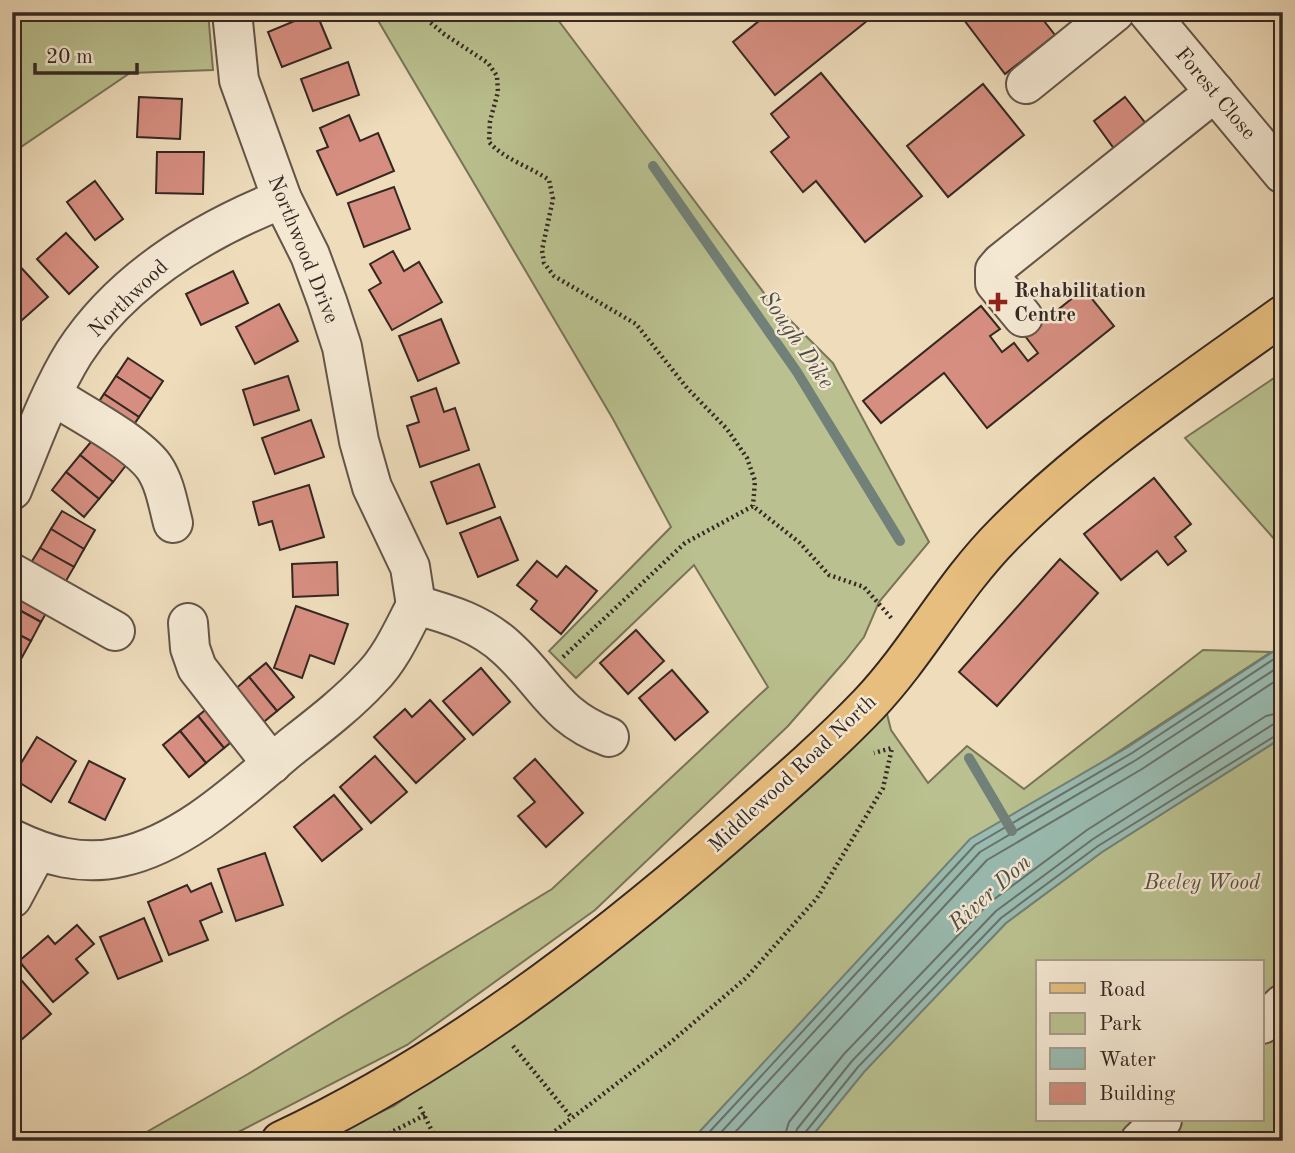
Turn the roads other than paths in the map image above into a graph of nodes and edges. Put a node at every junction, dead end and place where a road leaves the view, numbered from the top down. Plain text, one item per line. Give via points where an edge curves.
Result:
1 (232, 12) edge
2 (1115, 12) edge
3 (1148, 12) edge
4 (1026, 84) dead end
5 (1214, 92) junction
6 (1283, 174) edge
7 (282, 198) junction
8 (1283, 315) edge
9 (1023, 317) dead end
10 (52, 395) junction
11 (12, 490) edge
12 (173, 523) dead end
13 (12, 573) edge
14 (416, 605) junction
15 (188, 623) dead end
16 (115, 631) dead end
17 (609, 737) dead end
18 (272, 764) junction
19 (25, 845) edge
20 (12, 898) edge
21 (1283, 1004) edge
22 (1264, 1022) edge
23 (1160, 1122) edge
24 (281, 1141) edge
25 (1140, 1141) edge

1 - 7 street, Northwood Drive via 239,80
2 - 4 street
3 - 5 street, Forest Close
5 - 6 street, Forest Close
5 - 9 street via 995,270 995,283
7 - 10 street, Northwood via 185,246 145,276 75,352
7 - 14 street, Northwood Drive via 327,301 342,347 372,487 410,567
8 - 24 main road, Middlewood Road North via 1086,460 1003,535 945,603 893,677 835,738 661,892 540,985 400,1078
10 - 11 street, Northwood
10 - 12 street via 155,467
13 - 16 street
14 - 17 street via 478,626 508,648 564,713
14 - 18 street via 372,677
15 - 18 street via 197,668
18 - 19 street via 184,829 121,857 69,860
19 - 20 street
21 - 22 street
23 - 25 street

